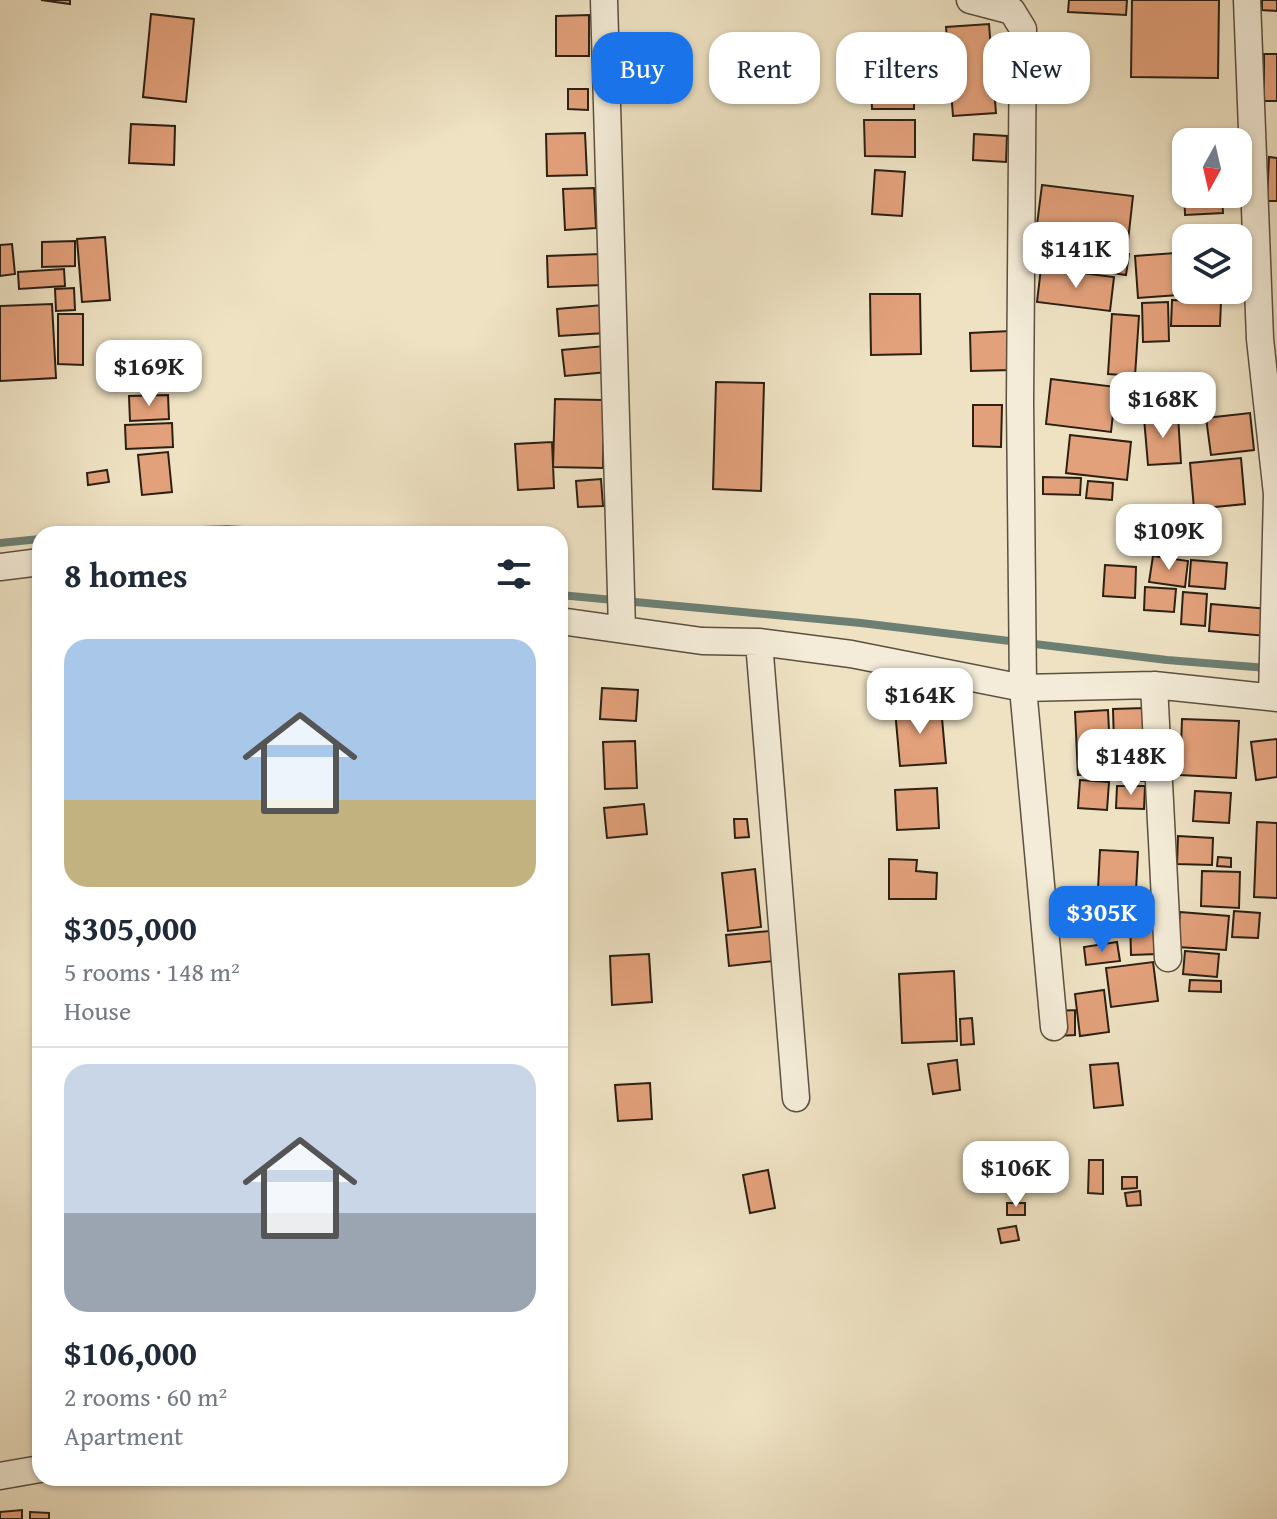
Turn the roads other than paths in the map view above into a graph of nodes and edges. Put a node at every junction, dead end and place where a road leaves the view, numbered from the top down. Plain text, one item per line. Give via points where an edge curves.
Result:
1 (604, 0) edge
2 (970, 0) edge
3 (1247, 0) edge
4 (32, 563) edge
5 (0, 567) edge
6 (568, 621) edge
7 (622, 624) junction
8 (759, 642) junction
9 (1024, 676) junction
10 (1154, 685) junction
11 (1274, 693) edge
12 (1168, 958) dead end
13 (1054, 1027) dead end
14 (796, 1098) dead end
15 (32, 1470) edge
16 (0, 1476) edge

1 - 7 street
2 - 9 street via 1012,11 1023,29
3 - 11 street via 1260,339 1277,494
4 - 5 street
6 - 7 street
7 - 8 street via 702,641
8 - 9 street
8 - 14 street
9 - 10 street
9 - 13 street
10 - 11 street
10 - 12 street
15 - 16 street

